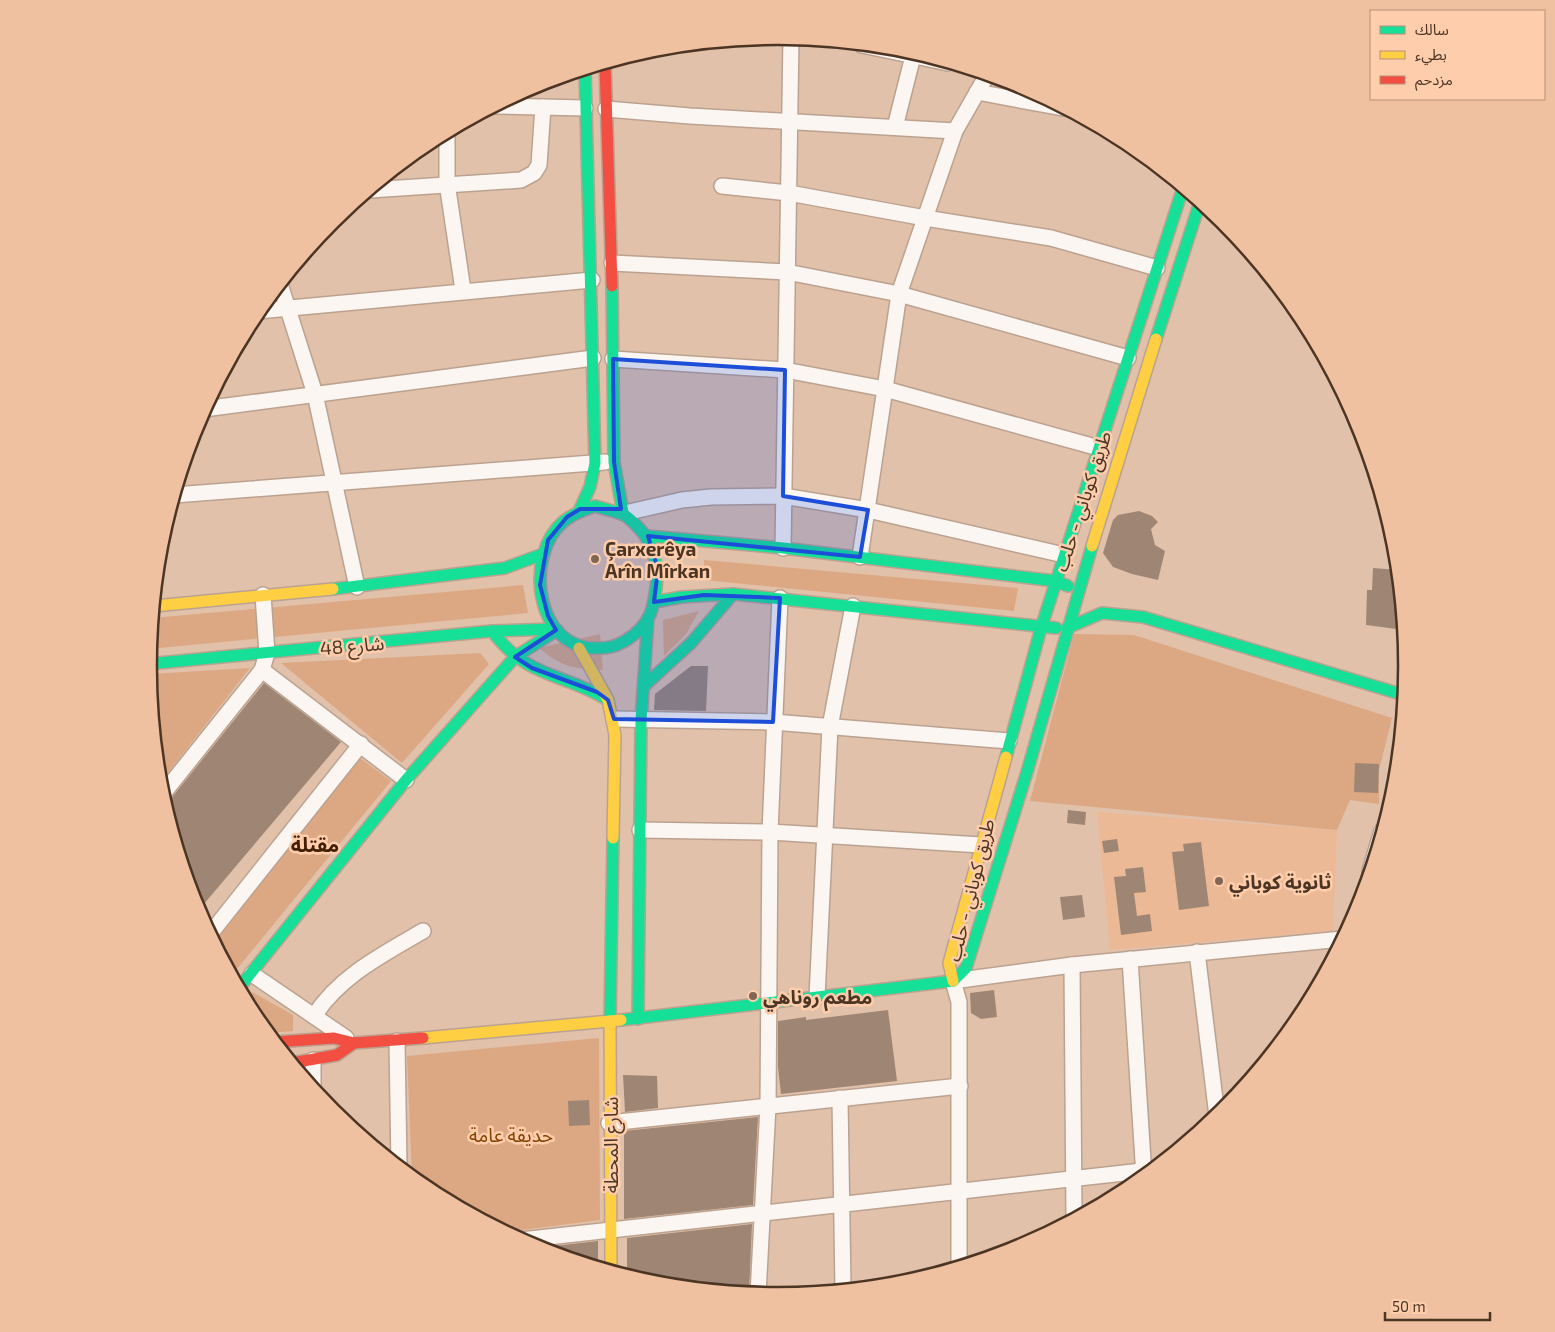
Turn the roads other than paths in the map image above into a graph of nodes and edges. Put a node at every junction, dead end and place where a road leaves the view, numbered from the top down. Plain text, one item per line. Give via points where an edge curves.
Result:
1 (791, 45) edge
2 (912, 60) edge
3 (605, 70) edge
4 (585, 76) edge
5 (984, 80) edge
6 (977, 92) junction
7 (1041, 104) edge
8 (509, 106) edge
9 (543, 107) junction
10 (585, 108) junction
11 (606, 109) junction
12 (791, 121) junction
13 (895, 127) junction
14 (955, 131) junction
15 (447, 141) edge
16 (447, 183) junction
17 (722, 186) dead end
18 (380, 189) edge
19 (789, 193) junction
20 (1181, 194) edge
21 (1198, 209) edge
22 (925, 218) junction
23 (612, 263) junction
24 (1157, 268) junction
25 (787, 272) junction
26 (592, 280) junction
27 (463, 290) junction
28 (282, 292) edge
29 (899, 294) junction
30 (288, 309) junction
31 (269, 310) edge
32 (593, 358) junction
33 (1128, 358) junction
34 (613, 359) junction
35 (785, 370) junction
36 (885, 389) junction
37 (314, 394) junction
38 (213, 408) edge
39 (1099, 448) junction
40 (614, 462) junction
41 (594, 463) junction
42 (335, 482) junction
43 (181, 494) edge
44 (783, 496) junction
45 (580, 510) junction
46 (868, 510) junction
47 (624, 513) junction
48 (648, 536) junction
49 (783, 548) junction
50 (543, 554) junction
51 (1064, 555) junction
52 (860, 557) junction
53 (1055, 582) junction
54 (357, 586) junction
55 (1078, 589) junction
56 (733, 594) junction
57 (263, 595) junction
58 (780, 598) junction
59 (654, 602) junction
60 (160, 605) edge
61 (853, 606) junction
62 (1102, 613) junction
63 (648, 618) junction
64 (1041, 628) junction
65 (1067, 628) junction
66 (556, 630) junction
67 (492, 631) junction
68 (579, 648) junction
69 (268, 653) junction
70 (515, 657) junction
71 (157, 663) edge
72 (262, 670) junction
73 (644, 686) junction
74 (1397, 693) edge
75 (608, 700) junction
76 (614, 718) junction
77 (641, 720) junction
78 (774, 722) junction
79 (830, 727) junction
80 (1010, 741) junction
81 (361, 744) junction
82 (406, 780) junction
83 (168, 785) edge
84 (640, 830) junction
85 (770, 832) junction
86 (823, 836) junction
87 (980, 845) junction
88 (215, 928) edge
89 (422, 931) dead end
90 (1335, 940) edge
91 (1197, 952) junction
92 (1130, 958) junction
93 (1072, 965) junction
94 (252, 974) junction
95 (953, 981) junction
96 (244, 983) edge
97 (817, 997) junction
98 (767, 1003) junction
99 (314, 1016) junction
100 (638, 1019) junction
101 (610, 1021) junction
102 (283, 1041) edge
103 (397, 1041) junction
104 (354, 1043) junction
105 (313, 1060) junction
106 (300, 1062) edge
107 (313, 1077) edge
108 (960, 1086) junction
109 (840, 1098) junction
110 (1217, 1105) edge
111 (768, 1106) junction
112 (609, 1123) junction
113 (400, 1160) edge
114 (1146, 1166) edge
115 (1136, 1173) edge
116 (1075, 1178) junction
117 (959, 1191) junction
118 (842, 1204) junction
119 (1074, 1211) edge
120 (762, 1213) junction
121 (610, 1230) junction
122 (536, 1238) edge
123 (959, 1260) edge
124 (611, 1264) edge
125 (843, 1284) edge
126 (758, 1287) edge

1 - 12 street
2 - 13 street
3 - 11 main road
4 - 10 main road
5 - 6 street
6 - 7 street
6 - 14 street
8 - 9 street
9 - 10 street
9 - 16 street via 539,165 534,173 521,180
10 - 26 main road
11 - 12 street
11 - 23 main road
12 - 13 street
12 - 19 street
13 - 14 street
14 - 22 street
15 - 16 street
16 - 18 street
16 - 27 street
17 - 19 street
19 - 22 street
19 - 25 street
20 - 24 main road, طريق كوباني - حلب
21 - 55 main road, طريق كوباني - حلب
22 - 24 street via 1051,238
22 - 29 street
23 - 25 street
23 - 34 main road
24 - 33 main road, طريق كوباني - حلب
25 - 29 street
25 - 35 street
26 - 27 street
26 - 32 main road
27 - 30 street
28 - 30 street
29 - 33 street
29 - 36 street
30 - 31 street
30 - 37 street
32 - 37 street
32 - 41 main road
33 - 39 main road, طريق كوباني - حلب
34 - 35 street
34 - 40 main road
35 - 36 street
35 - 44 street
36 - 39 street
36 - 46 street
37 - 38 street
37 - 42 street
39 - 51 main road, طريق كوباني - حلب
40 - 41 street
40 - 47 main road via 616,488
41 - 42 street
41 - 45 main road via 590,487
42 - 43 street
42 - 54 street
44 - 46 street
44 - 47 street via 692,499
44 - 49 street
45 - 47 main road via 595,506
45 - 50 main road via 556,528
46 - 51 street
46 - 52 street
47 - 48 main road
48 - 49 main road
48 - 59 main road via 658,569
49 - 52 main road
50 - 54 main road via 505,568
50 - 66 main road via 540,570 543,601
51 - 53 main road, طريق كوباني - حلب
52 - 53 main road
53 - 55 main road
53 - 64 main road, طريق كوباني - حلب
54 - 57 main road
55 - 62 main road
55 - 65 main road, طريق كوباني - حلب
56 - 58 main road
56 - 59 main road
56 - 73 main road via 692,645
57 - 60 main road
57 - 69 street
58 - 61 main road
58 - 78 street
59 - 63 main road
61 - 64 main road
61 - 79 street
62 - 65 main road
62 - 74 main road via 1162,622
63 - 68 main road via 639,632 612,649
63 - 73 main road
64 - 65 main road
64 - 80 main road, طريق كوباني - حلب
65 - 95 main road, طريق كوباني - حلب via 1027,772 966,968
66 - 67 main road, 48 شارع
66 - 68 main road
66 - 70 main road
67 - 69 main road, 48 شارع
67 - 70 main road
68 - 75 main road, شارع المحطة
69 - 71 main road, 48 شارع
69 - 72 street
70 - 75 main road via 532,668 584,686
70 - 82 main road
72 - 81 street
72 - 83 street
73 - 77 main road
75 - 76 main road, شارع المحطة
76 - 77 street
76 - 101 main road, شارع المحطة
77 - 78 street
77 - 84 main road
78 - 79 street
78 - 85 street
79 - 80 street
79 - 86 street
80 - 87 main road, طريق كوباني - حلب
81 - 82 street
81 - 88 street
82 - 94 main road
84 - 85 street
84 - 100 main road
85 - 86 street
85 - 98 street
86 - 87 street
86 - 97 street
87 - 95 main road, طريق كوباني - حلب via 949,963
89 - 99 street via 357,971 326,998
90 - 91 street
91 - 92 street
91 - 110 street
92 - 93 street
92 - 114 street
93 - 95 street
93 - 116 street
94 - 96 main road
94 - 99 street
95 - 97 main road
95 - 108 street via 959,1002
97 - 98 main road
98 - 100 main road
98 - 111 street
99 - 104 street
100 - 101 main road
101 - 103 main road
101 - 112 main road, شارع المحطة
102 - 104 main road via 334,1038
103 - 104 main road
103 - 113 street
104 - 105 main road via 337,1055
105 - 106 main road
105 - 107 street
108 - 109 street
108 - 117 street
109 - 111 street
109 - 118 street
111 - 112 street
111 - 120 street
112 - 121 main road, شارع المحطة
115 - 116 street
116 - 117 street
116 - 119 street
117 - 118 street
117 - 123 street
118 - 120 street
118 - 125 street
120 - 121 street
120 - 126 street
121 - 122 street
121 - 124 main road, شارع المحطة

